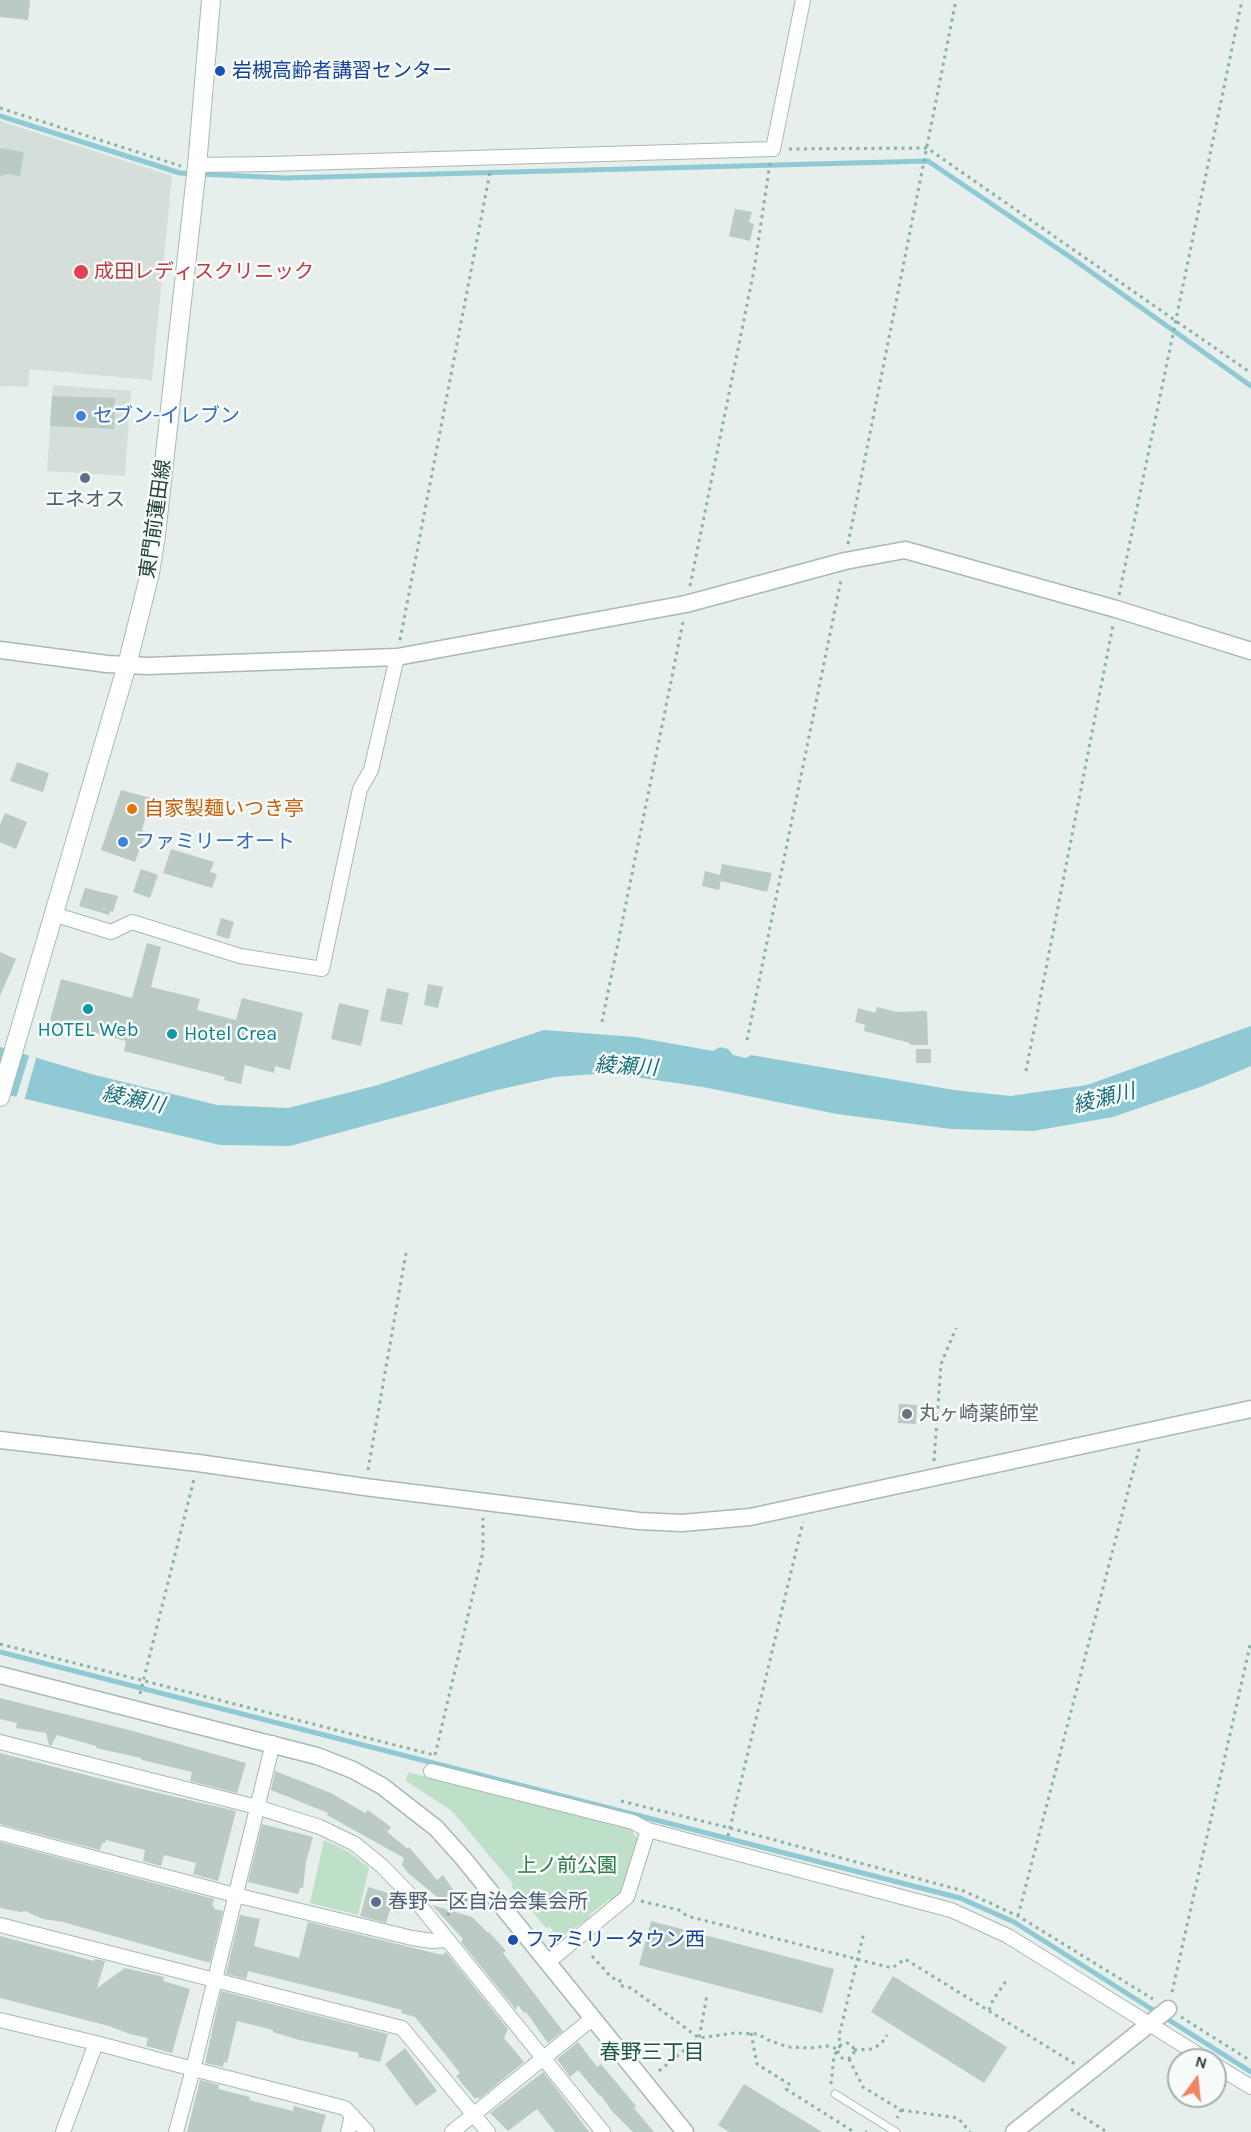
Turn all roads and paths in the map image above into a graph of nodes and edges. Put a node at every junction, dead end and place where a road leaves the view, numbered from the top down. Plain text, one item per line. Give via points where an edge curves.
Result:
1 (211, 0) edge
2 (803, 0) edge
3 (956, 0) edge
4 (1242, 0) edge
5 (0, 108) edge
6 (773, 149) junction
7 (927, 149) junction
8 (197, 165) junction
9 (488, 184) dead end
10 (1176, 321) junction
11 (1251, 374) edge
12 (845, 561) junction
13 (1116, 609) junction
14 (0, 650) edge
15 (1251, 651) edge
16 (397, 657) junction
17 (127, 665) junction
18 (53, 914) junction
19 (747, 1040) dead end
20 (1026, 1071) dead end
21 (0, 1097) edge
22 (406, 1253) dead end
23 (956, 1328) dead end
24 (1251, 1409) edge
25 (1143, 1433) junction
26 (0, 1440) edge
27 (198, 1463) junction
28 (933, 1478) junction
29 (365, 1487) junction
30 (484, 1502) junction
31 (802, 1506) junction
32 (1251, 1641) edge
33 (0, 1674) edge
34 (137, 1709) junction
35 (0, 1742) edge
36 (273, 1743) junction
37 (431, 1771) joint
38 (257, 1807) junction
39 (648, 1830) junction
40 (0, 1833) edge
41 (724, 1850) junction
42 (474, 1893) dead end
43 (235, 1895) junction
44 (641, 1900) dead end
45 (1018, 1916) dead end
46 (443, 1918) dead end
47 (0, 1925) edge
48 (864, 1932) dead end
49 (447, 1940) junction
50 (592, 1956) dead end
51 (858, 1959) junction
52 (548, 1962) junction
53 (215, 1979) junction
54 (1006, 1981) dead end
55 (707, 1995) dead end
56 (1168, 2009) joint
57 (989, 2011) junction
58 (593, 2018) junction
59 (0, 2020) edge
60 (1149, 2024) junction
61 (751, 2033) junction
62 (887, 2036) dead end
63 (699, 2038) junction
64 (96, 2043) junction
65 (839, 2047) junction
66 (1188, 2048) edge
67 (854, 2050) junction
68 (543, 2056) junction
69 (849, 2059) junction
70 (1078, 2065) dead end
71 (194, 2069) junction
72 (659, 2071) dead end
73 (1227, 2072) edge
74 (1251, 2087) edge
75 (835, 2094) joint
76 (1068, 2106) dead end
77 (901, 2110) junction
78 (474, 2114) junction
79 (352, 2115) junction
80 (894, 2131) edge
81 (63, 2132) edge
82 (176, 2132) edge
83 (348, 2132) edge
84 (367, 2132) edge
85 (452, 2132) edge
86 (488, 2132) edge
87 (603, 2132) edge
88 (685, 2132) edge
89 (854, 2132) edge
90 (970, 2132) edge
91 (1014, 2132) edge
92 (1107, 2132) edge

1 - 8 main road, 東門前蓮田線
2 - 6 street
3 - 7 path
4 - 10 path
5 - 8 path via 180,166
6 - 7 path
6 - 8 street
7 - 10 path
7 - 12 path
8 - 17 main road, 東門前蓮田線 via 156,535
9 - 16 path
10 - 11 path
10 - 13 path
12 - 13 street via 905,549
12 - 16 street via 686,604
12 - 19 path
13 - 15 street
13 - 20 path
14 - 17 street
16 - 17 street
16 - 18 street via 371,770 360,789 322,969 240,956 132,922 111,932
17 - 18 main road, 東門前蓮田線
18 - 21 main road, 東門前蓮田線
22 - 29 path
23 - 28 path via 941,1364
24 - 25 street
25 - 28 street
25 - 45 path
26 - 27 street
27 - 29 street
27 - 34 path
28 - 31 street
29 - 30 street
30 - 31 street via 682,1523 750,1517
30 - 37 path via 483,1552
31 - 41 path via 803,1525
32 - 56 path
33 - 34 street
34 - 36 street
35 - 38 street
36 - 38 street
36 - 52 street via 354,1770 411,1807 463,1858
37 - 39 street via 633,1822
38 - 43 street
38 - 49 street via 320,1827 355,1844 417,1902
39 - 41 street
39 - 52 street via 627,1897
40 - 43 street
41 - 60 street via 963,1915 1008,1936
42 - 46 path
43 - 49 street via 412,1938
43 - 53 street
44 - 51 path via 680,1910 687,1916
47 - 53 street
48 - 51 path
49 - 68 street
50 - 63 path via 612,1978 620,1980 619,1985 631,1988
51 - 57 path via 892,1968 905,1959
51 - 65 path
52 - 58 street
53 - 71 street
53 - 78 street via 402,2028
54 - 57 path
55 - 63 path
56 - 60 street
57 - 70 path
58 - 68 street
58 - 88 street
59 - 64 street
60 - 66 street
60 - 91 street
61 - 63 path
61 - 65 path via 788,2047
61 - 89 path via 757,2064 789,2084 786,2089
62 - 67 path via 871,2049
63 - 72 path
64 - 71 street
64 - 81 street
65 - 67 path via 850,2044
65 - 69 path via 839,2056
65 - 75 path via 834,2056 831,2087
67 - 69 path
68 - 78 street
68 - 87 street
69 - 77 path via 862,2087
71 - 79 street via 345,2108
71 - 82 street
73 - 74 street
75 - 80 lane
76 - 92 path
77 - 80 path
77 - 90 path via 958,2118
78 - 85 street
78 - 86 street
79 - 83 street
79 - 84 street

